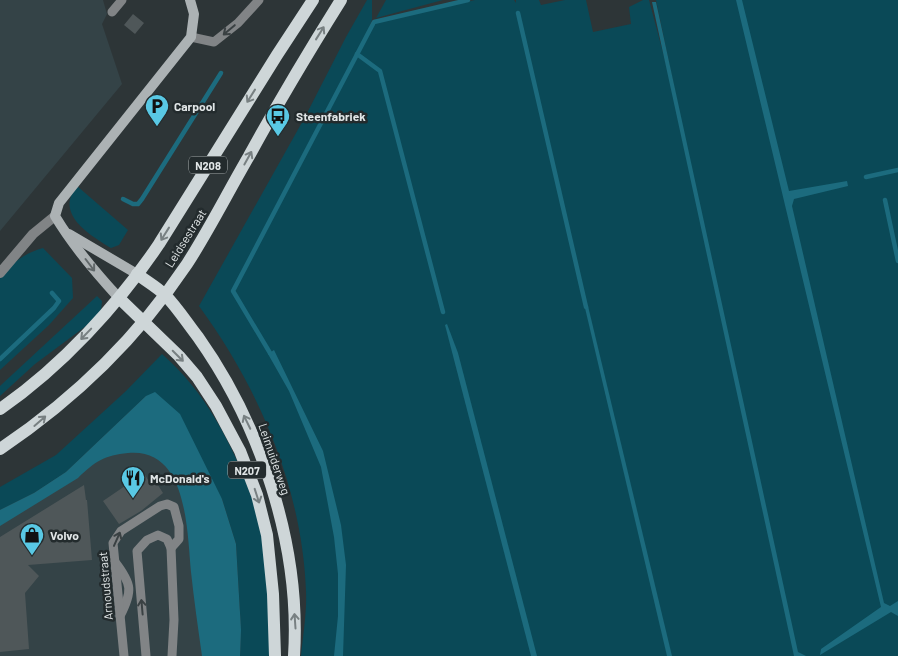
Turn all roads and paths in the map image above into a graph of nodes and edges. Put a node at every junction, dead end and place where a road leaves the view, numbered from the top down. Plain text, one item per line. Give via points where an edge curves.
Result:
1 (122, 0) edge
2 (190, 0) edge
3 (260, 0) edge
4 (313, 0) edge
5 (341, 0) edge
6 (112, 12) dead end
7 (191, 37) junction
8 (55, 216) junction
9 (64, 231) junction
10 (0, 273) edge
11 (137, 274) junction
12 (164, 294) junction
13 (119, 298) junction
14 (144, 321) junction
15 (0, 409) edge
16 (0, 449) edge
17 (171, 548) junction
18 (124, 656) edge
19 (146, 656) edge
20 (172, 656) edge
21 (275, 656) edge
22 (294, 656) edge

1 - 6 lane
2 - 7 street via 194,14
3 -> 7 lane via 214,42
4 -> 11 main road, Leidsestraat / N208
12 -> 5 main road, Leidsestraat / N208 via 187,264 299,67
7 - 8 street via 59,203
8 - 9 street
8 - 10 street via 33,234
9 - 11 street
9 -> 13 street
11 - 12 main road, N207
11 - 13 main road, Leidsestraat / N208
12 - 14 main road, Leidsestraat / N208
22 -> 12 main road, Leimuiderweg / N207 via 296,628 287,548 257,443 206,349
13 - 14 main road, N207
13 -> 15 main road, Leidsestraat / N208 via 55,365
16 -> 14 main road, Leidsestraat / N208 via 32,427 103,366
14 -> 21 main road, N207 via 197,377 240,451 268,535
18 -> 17 lane, Arnoudstraat via 113,543 120,531 167,504 174,507 179,526 179,539
19 -> 17 lane via 137,551 147,540 158,535 167,539
17 - 20 lane, Arnoudstraat

